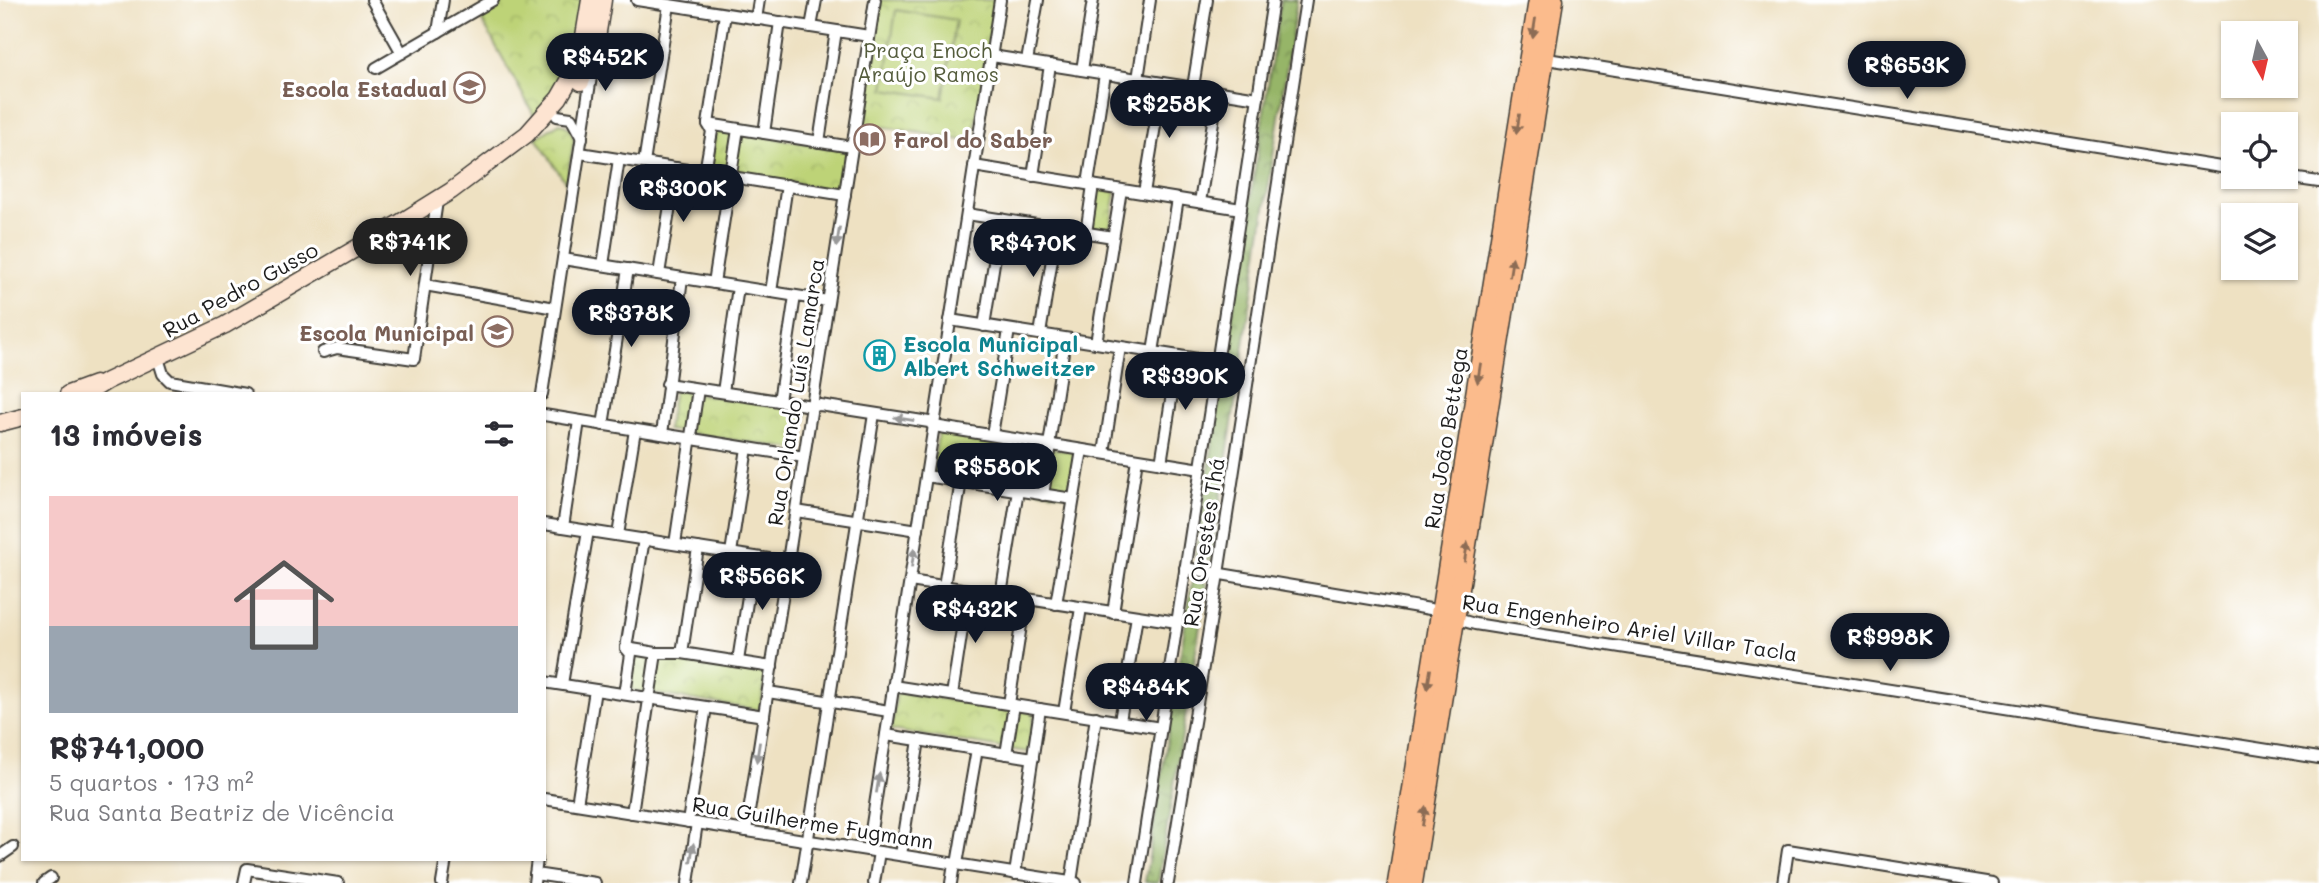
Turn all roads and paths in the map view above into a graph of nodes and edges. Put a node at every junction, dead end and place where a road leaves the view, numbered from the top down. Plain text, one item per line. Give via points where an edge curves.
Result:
1 (372, 0) edge
2 (443, 0) edge
3 (493, 0) edge
4 (590, 0) edge
5 (603, 0) edge
6 (642, 0) edge
7 (759, 0) edge
8 (816, 0) edge
9 (875, 0) edge
10 (1000, 0) edge
11 (1038, 0) edge
12 (1093, 0) edge
13 (1150, 0) edge
14 (1207, 0) edge
15 (1273, 0) edge
16 (1306, 0) edge
17 (1538, 0) edge
18 (1554, 0) edge
19 (669, 5) junction
20 (701, 5) edge
21 (724, 14) junction
22 (756, 19) junction
23 (780, 22) junction
24 (811, 27) junction
25 (836, 31) junction
26 (438, 32) junction
27 (869, 36) junction
28 (596, 44) junction
29 (402, 53) junction
30 (992, 56) junction
31 (1537, 58) junction
32 (1027, 61) junction
33 (1050, 65) junction
34 (376, 68) dead end
35 (1082, 70) junction
36 (1105, 74) junction
37 (1138, 79) junction
38 (1162, 83) junction
39 (1193, 87) junction
40 (1218, 91) junction
41 (1258, 98) junction
42 (556, 116) junction
43 (708, 124) junction
44 (738, 129) junction
45 (764, 133) junction
46 (527, 134) junction
47 (582, 138) junction
48 (818, 142) junction
49 (852, 147) junction
50 (580, 153) junction
51 (619, 159) junction
52 (644, 163) junction
53 (974, 166) junction
54 (2221, 167) edge
55 (676, 168) junction
56 (705, 173) junction
57 (1033, 176) junction
58 (730, 177) junction
59 (2298, 179) edge
60 (2319, 182) edge
61 (787, 185) junction
62 (1090, 185) junction
63 (1121, 190) junction
64 (1144, 193) junction
65 (845, 195) junction
66 (1178, 199) junction
67 (437, 201) junction
68 (1200, 202) junction
69 (1241, 209) junction
70 (967, 214) junction
71 (1001, 219) junction
72 (1057, 228) junction
73 (1086, 233) junction
74 (1113, 237) junction
75 (563, 259) junction
76 (603, 265) junction
77 (628, 269) junction
78 (659, 274) junction
79 (682, 278) junction
80 (714, 283) junction
81 (425, 285) junction
82 (738, 287) junction
83 (771, 292) junction
84 (795, 296) junction
85 (828, 301) junction
86 (555, 308) junction
87 (950, 320) junction
88 (984, 326) junction
89 (1009, 330) junction
90 (1040, 334) junction
91 (1065, 338) junction
92 (1096, 343) junction
93 (1120, 347) junction
94 (323, 352) dead end
95 (1153, 352) junction
96 (1178, 356) junction
97 (158, 358) junction
98 (1217, 362) junction
99 (107, 381) junction
100 (667, 384) junction
101 (698, 388) junction
102 (74, 392) edge
103 (89, 392) edge
104 (233, 392) edge
105 (542, 392) edge
106 (723, 392) junction
107 (779, 401) junction
108 (812, 406) junction
109 (874, 414) junction
110 (546, 415) edge
111 (21, 418) edge
112 (579, 421) junction
113 (0, 423) edge
114 (603, 425) junction
115 (934, 426) junction
116 (635, 430) junction
117 (662, 434) junction
118 (992, 435) junction
119 (690, 438) junction
120 (1050, 445) junction
121 (747, 448) junction
122 (1082, 450) junction
123 (1104, 453) junction
124 (804, 457) junction
125 (1137, 459) junction
126 (1161, 463) junction
127 (1201, 469) junction
128 (926, 476) junction
129 (961, 481) junction
130 (1018, 490) junction
131 (1043, 495) junction
132 (1073, 499) junction
133 (796, 511) junction
134 (857, 520) junction
135 (546, 524) edge
136 (563, 527) junction
137 (918, 530) junction
138 (587, 531) junction
139 (618, 535) junction
140 (644, 539) junction
141 (675, 544) junction
142 (698, 548) junction
143 (730, 553) junction
144 (754, 557) junction
145 (788, 562) junction
146 (1185, 568) junction
147 (1218, 574) junction
148 (910, 581) junction
149 (944, 586) junction
150 (968, 590) junction
151 (1001, 595) junction
152 (1024, 599) junction
153 (1056, 604) junction
154 (1082, 608) junction
155 (1113, 612) junction
156 (1137, 616) junction
157 (1448, 616) junction
158 (1177, 622) junction
159 (626, 648) junction
160 (656, 653) junction
161 (682, 653) junction
162 (738, 662) junction
163 (772, 667) junction
164 (546, 681) edge
165 (562, 684) junction
166 (893, 686) junction
167 (595, 690) junction
168 (768, 692) junction
169 (625, 694) junction
170 (952, 695) junction
171 (649, 698) junction
172 (829, 702) junction
173 (1011, 704) junction
174 (706, 707) junction
175 (1040, 709) junction
176 (889, 711) junction
177 (1064, 712) junction
178 (764, 716) junction
179 (1096, 717) junction
180 (1120, 721) junction
181 (1161, 727) junction
182 (886, 735) junction
183 (919, 740) junction
184 (977, 749) junction
185 (1006, 754) junction
186 (1033, 758) junction
187 (2319, 758) edge
188 (546, 799) edge
189 (576, 804) junction
190 (632, 813) junction
191 (693, 823) junction
192 (746, 831) junction
193 (807, 841) junction
194 (13, 847) dead end
195 (873, 851) junction
196 (901, 855) junction
197 (0, 856) edge
198 (446, 861) edge
199 (956, 864) junction
200 (1022, 877) edge
201 (534, 878) edge
202 (306, 881) edge
203 (244, 883) edge
204 (338, 883) edge
205 (442, 883) edge
206 (595, 883) edge
207 (688, 883) edge
208 (801, 883) edge
209 (874, 883) edge
210 (951, 883) edge
211 (1074, 883) edge
212 (1137, 883) edge
213 (1168, 883) edge
214 (1397, 883) edge
215 (1413, 883) edge
216 (1783, 883) edge
217 (1992, 883) edge

1 - 29 street
2 - 26 street
3 - 26 street
4 - 46 main road, Rua Pedro Gusso via 574,72 559,98
5 - 28 main road, Rua Pedro Gusso
6 - 19 street
7 - 22 street
8 - 24 street
9 - 27 street, Rua Orlando Luís Lamarca
10 - 30 street
11 - 32 street
12 - 35 street
13 - 37 street
14 - 39 street
15 - 41 street
16 - 147 street, Rua Orestes Thá
17 -> 31 main road, Rua João Bettega
18 - 31 main road, Rua João Bettega
19 - 20 street
19 - 52 street
20 - 21 street
21 - 22 street
21 - 43 street
22 - 23 street
23 - 24 street
23 - 45 street
24 - 25 street
25 - 27 street
25 - 48 street
26 - 29 street
27 - 49 street, Rua Orlando Luís Lamarca
28 - 42 main road, Rua Pedro Gusso via 577,89
28 - 47 street
29 - 34 street
30 - 32 street
30 - 53 street
31 - 54 street
31 - 157 main road, Rua João Bettega
32 - 33 street
33 - 35 street
33 - 57 street
35 - 36 street
36 - 37 street
36 - 62 street
37 - 38 street
38 - 39 street
38 - 64 street
39 - 40 street
40 - 41 street
40 - 68 street
41 - 69 street
42 - 46 main road, Rua Pedro Gusso
42 - 47 street via 571,118
43 - 44 street
43 - 56 street via 712,131
44 - 45 street
44 - 58 street
45 - 48 street
46 - 67 main road, Rua Pedro Gusso
47 - 50 street
48 - 49 street
49 - 65 street, Rua Orlando Luís Lamarca
50 - 51 street
50 - 75 street
51 - 52 street
51 - 76 street
52 - 55 street
53 - 57 street
53 - 70 street
55 - 56 street
55 - 78 street
56 - 58 street
57 - 62 street
58 - 61 street
58 - 80 street
59 - 60 street
61 - 65 street
61 - 83 street
62 - 63 street
62 - 73 street
63 - 64 street
63 - 74 street
64 - 66 street
65 -> 85 street, Rua Orlando Luís Lamarca
66 - 68 street
66 - 95 street
67 - 81 street
67 - 97 main road, Rua Pedro Gusso via 244,314
68 - 69 street
69 - 98 street
70 - 71 street
70 - 87 street
71 - 72 street
71 - 88 street
72 - 73 street
72 - 90 street
73 - 74 street
74 - 92 street
75 - 76 street
75 - 86 street
76 - 77 street
77 - 78 street
77 - 114 street
78 - 79 street
79 - 80 street
79 - 100 street
80 - 82 street
81 - 86 street
81 - 94 street via 414,359 337,348
82 - 83 street
82 - 106 street
83 - 84 street
84 - 85 street
84 - 107 street
85 - 108 street, Rua Orlando Luís Lamarca
86 - 105 street
87 - 88 street
87 - 115 street
88 - 89 street
89 - 90 street
89 - 118 street
90 - 91 street
91 - 92 street
91 - 120 street
92 - 93 street
93 - 95 street
93 - 123 street
95 - 96 street
96 - 98 street
96 - 126 street
97 - 99 main road, Rua Pedro Gusso
97 - 104 street via 170,381
98 - 127 street
99 - 102 main road, Rua Pedro Gusso
99 - 103 main road, Rua Pedro Gusso
100 - 101 street
100 - 117 street
101 - 106 street
101 - 119 street
106 - 107 street
107 - 108 street
108 - 109 street
108 - 124 street, Rua Orlando Luís Lamarca
115 -> 109 street
109 - 134 street
110 - 112 street
111 - 113 main road
112 - 114 street
112 - 136 street
114 - 116 street
115 - 118 street
115 - 128 street
116 - 117 street
116 - 139 street
117 - 119 street
118 - 120 street
119 - 121 street
119 - 141 street
120 - 122 street
120 - 131 street
121 - 124 street
121 - 143 street
122 - 123 street
122 - 132 street
123 - 125 street
124 - 133 street, Rua Orlando Luís Lamarca
125 - 126 street
125 - 155 street
126 - 127 street
127 - 146 street
128 - 129 street
128 - 137 street
129 - 130 street
129 - 149 street
130 - 131 street
130 - 151 street
131 - 132 street
132 - 153 street
133 - 134 street
133 - 145 street, Rua Orlando Luís Lamarca
134 - 137 street
134 - 172 street
135 - 136 street
136 - 138 street
148 -> 137 street
138 - 139 street
138 - 165 street
139 - 140 street
140 - 141 street
140 - 159 street
141 - 142 street
142 - 143 street
142 - 161 street
143 - 144 street
144 - 145 street
144 - 162 street
145 - 163 street, Rua Orlando Luís Lamarca
146 - 147 street, Rua Engenheiro Ariel Villar Tacla
146 - 158 street
147 - 157 street, Rua Engenheiro Ariel Villar Tacla
147 - 213 street, Rua Orestes Thá
148 - 149 street
148 - 166 street
149 - 150 street
150 - 151 street
150 - 170 street
151 - 152 street
152 - 153 street
152 - 173 street
153 - 154 street
154 - 155 street
154 - 177 street
155 - 156 street
156 - 158 street
156 - 180 street
157 - 187 street, Rua Engenheiro Ariel Villar Tacla
157 -> 214 main road, Rua João Bettega
215 -> 157 main road, Rua João Bettega
158 - 181 street
159 - 160 street
159 - 169 street via 631,654
160 - 161 street
160 - 171 street
161 - 162 street
162 - 163 street
163 - 168 street, Rua Orlando Luís Lamarca
164 - 165 street
165 - 167 street
166 - 170 street
166 - 176 street
167 - 169 street
167 - 189 street
168 - 172 street
168 - 178 street, Rua Orlando Luís Lamarca
169 - 171 street
170 - 173 street
171 - 174 street
171 - 190 street
172 - 176 street
172 - 193 street
173 - 175 street
173 - 185 street
174 - 178 street
174 - 191 street
175 - 177 street
175 - 186 street
176 - 182 street
177 - 179 street
178 -> 192 street, Rua Orlando Luís Lamarca
179 - 180 street
179 - 211 street
180 - 181 street
181 - 212 street
182 - 183 street
195 -> 182 street
183 - 184 street
183 - 196 street
184 - 185 street
184 - 199 street
185 - 186 street
186 - 200 street
188 - 189 street, Rua Guilherme Fugmann
189 - 190 street, Rua Guilherme Fugmann
190 - 191 street, Rua Guilherme Fugmann
191 - 192 street, Rua Guilherme Fugmann
207 -> 191 street
192 - 193 street, Rua Guilherme Fugmann
193 - 195 street, Rua Guilherme Fugmann
193 - 208 street
194 - 197 street
195 - 196 street, Rua Guilherme Fugmann
195 - 209 street
196 - 199 street, Rua Guilherme Fugmann
198 - 205 street
199 - 200 street, Rua Guilherme Fugmann
199 - 210 street
200 - 211 street, Rua Guilherme Fugmann
201 - 206 street
202 - 203 street via 247,869
202 - 204 street
216 - 217 street via 1788,850

